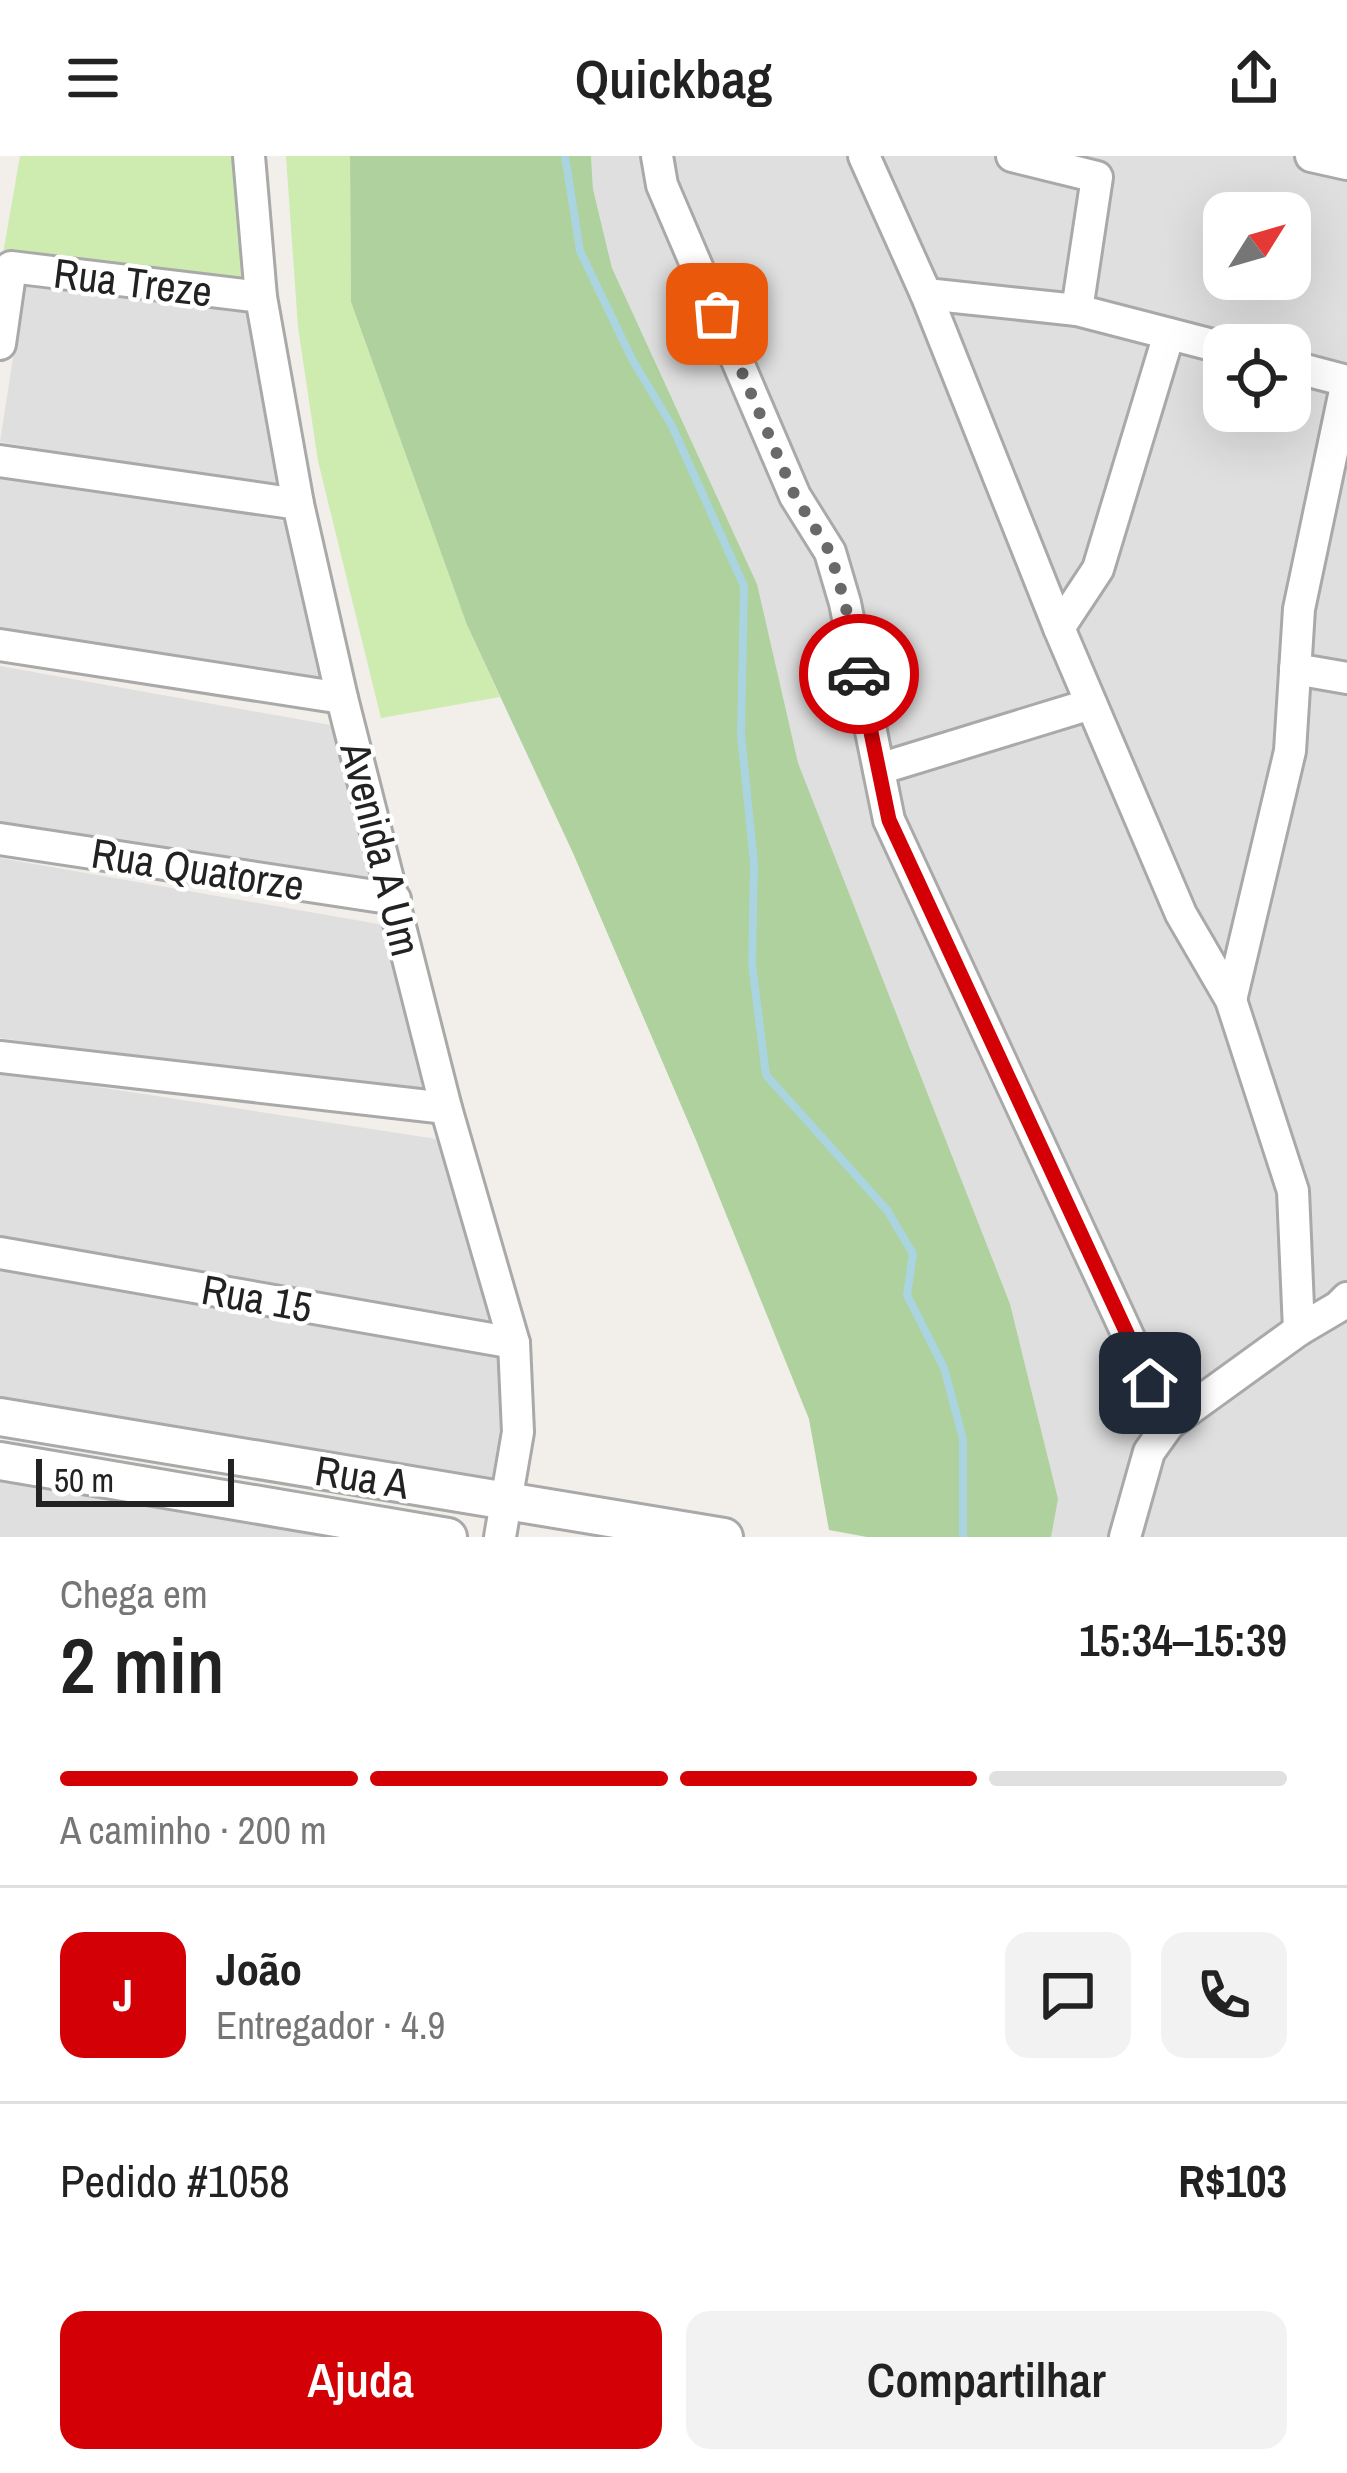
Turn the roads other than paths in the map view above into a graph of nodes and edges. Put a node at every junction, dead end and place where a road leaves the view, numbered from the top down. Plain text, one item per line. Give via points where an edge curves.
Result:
1 (249, 156) edge
2 (657, 156) edge
3 (863, 156) edge
4 (1012, 156) edge
5 (1311, 156) edge
6 (1347, 164) edge
7 (926, 294) junction
8 (261, 297) junction
9 (1077, 310) junction
10 (1169, 334) junction
11 (1203, 343) edge
12 (0, 344) edge
13 (1311, 372) edge
14 (1347, 381) edge
15 (0, 461) edge
16 (298, 504) junction
17 (1058, 628) junction
18 (0, 645) edge
19 (1295, 669) junction
20 (1347, 678) edge
21 (342, 698) junction
22 (1091, 704) junction
23 (878, 769) junction
24 (0, 838) edge
25 (395, 899) junction
26 (1231, 1000) junction
27 (0, 1057) edge
28 (446, 1108) junction
29 (0, 1253) edge
30 (1347, 1298) edge
31 (1299, 1330) junction
32 (514, 1343) junction
33 (0, 1418) edge
34 (1168, 1424) junction
35 (0, 1461) edge
36 (503, 1519) edge
37 (704, 1535) edge
38 (448, 1537) edge
39 (1125, 1537) edge

1 - 8 street, Avenida A Um
2 - 23 street via 662,185 778,458 830,552
3 - 7 street
4 - 9 street via 1097,177
5 - 6 street
7 - 9 street
7 - 17 street
8 - 12 street, Rua Treze via 11,267
8 - 16 street, Avenida A Um
9 - 10 street
10 - 11 street
10 - 17 street via 1099,569
13 - 14 street
14 - 19 street via 1299,609
15 - 16 street
16 - 21 street, Avenida A Um
17 - 22 street
18 - 21 street
19 - 20 street
19 - 26 street via 1290,751
21 - 25 street, Avenida A Um
22 - 23 street
22 - 26 street via 1181,914
23 - 34 street via 889,820
24 - 25 street, Rua Quatorze
25 - 28 street, Avenida A Um
26 - 31 street via 1292,1191
27 - 28 street
28 - 32 street, Avenida A Um
29 - 32 street, Rua 15
30 - 31 street
31 - 34 street
32 - 36 street, Avenida A Um via 518,1432
33 - 36 street, Rua A
34 - 39 street via 1150,1452
35 - 38 street, Rua A
36 - 37 street, Rua A

